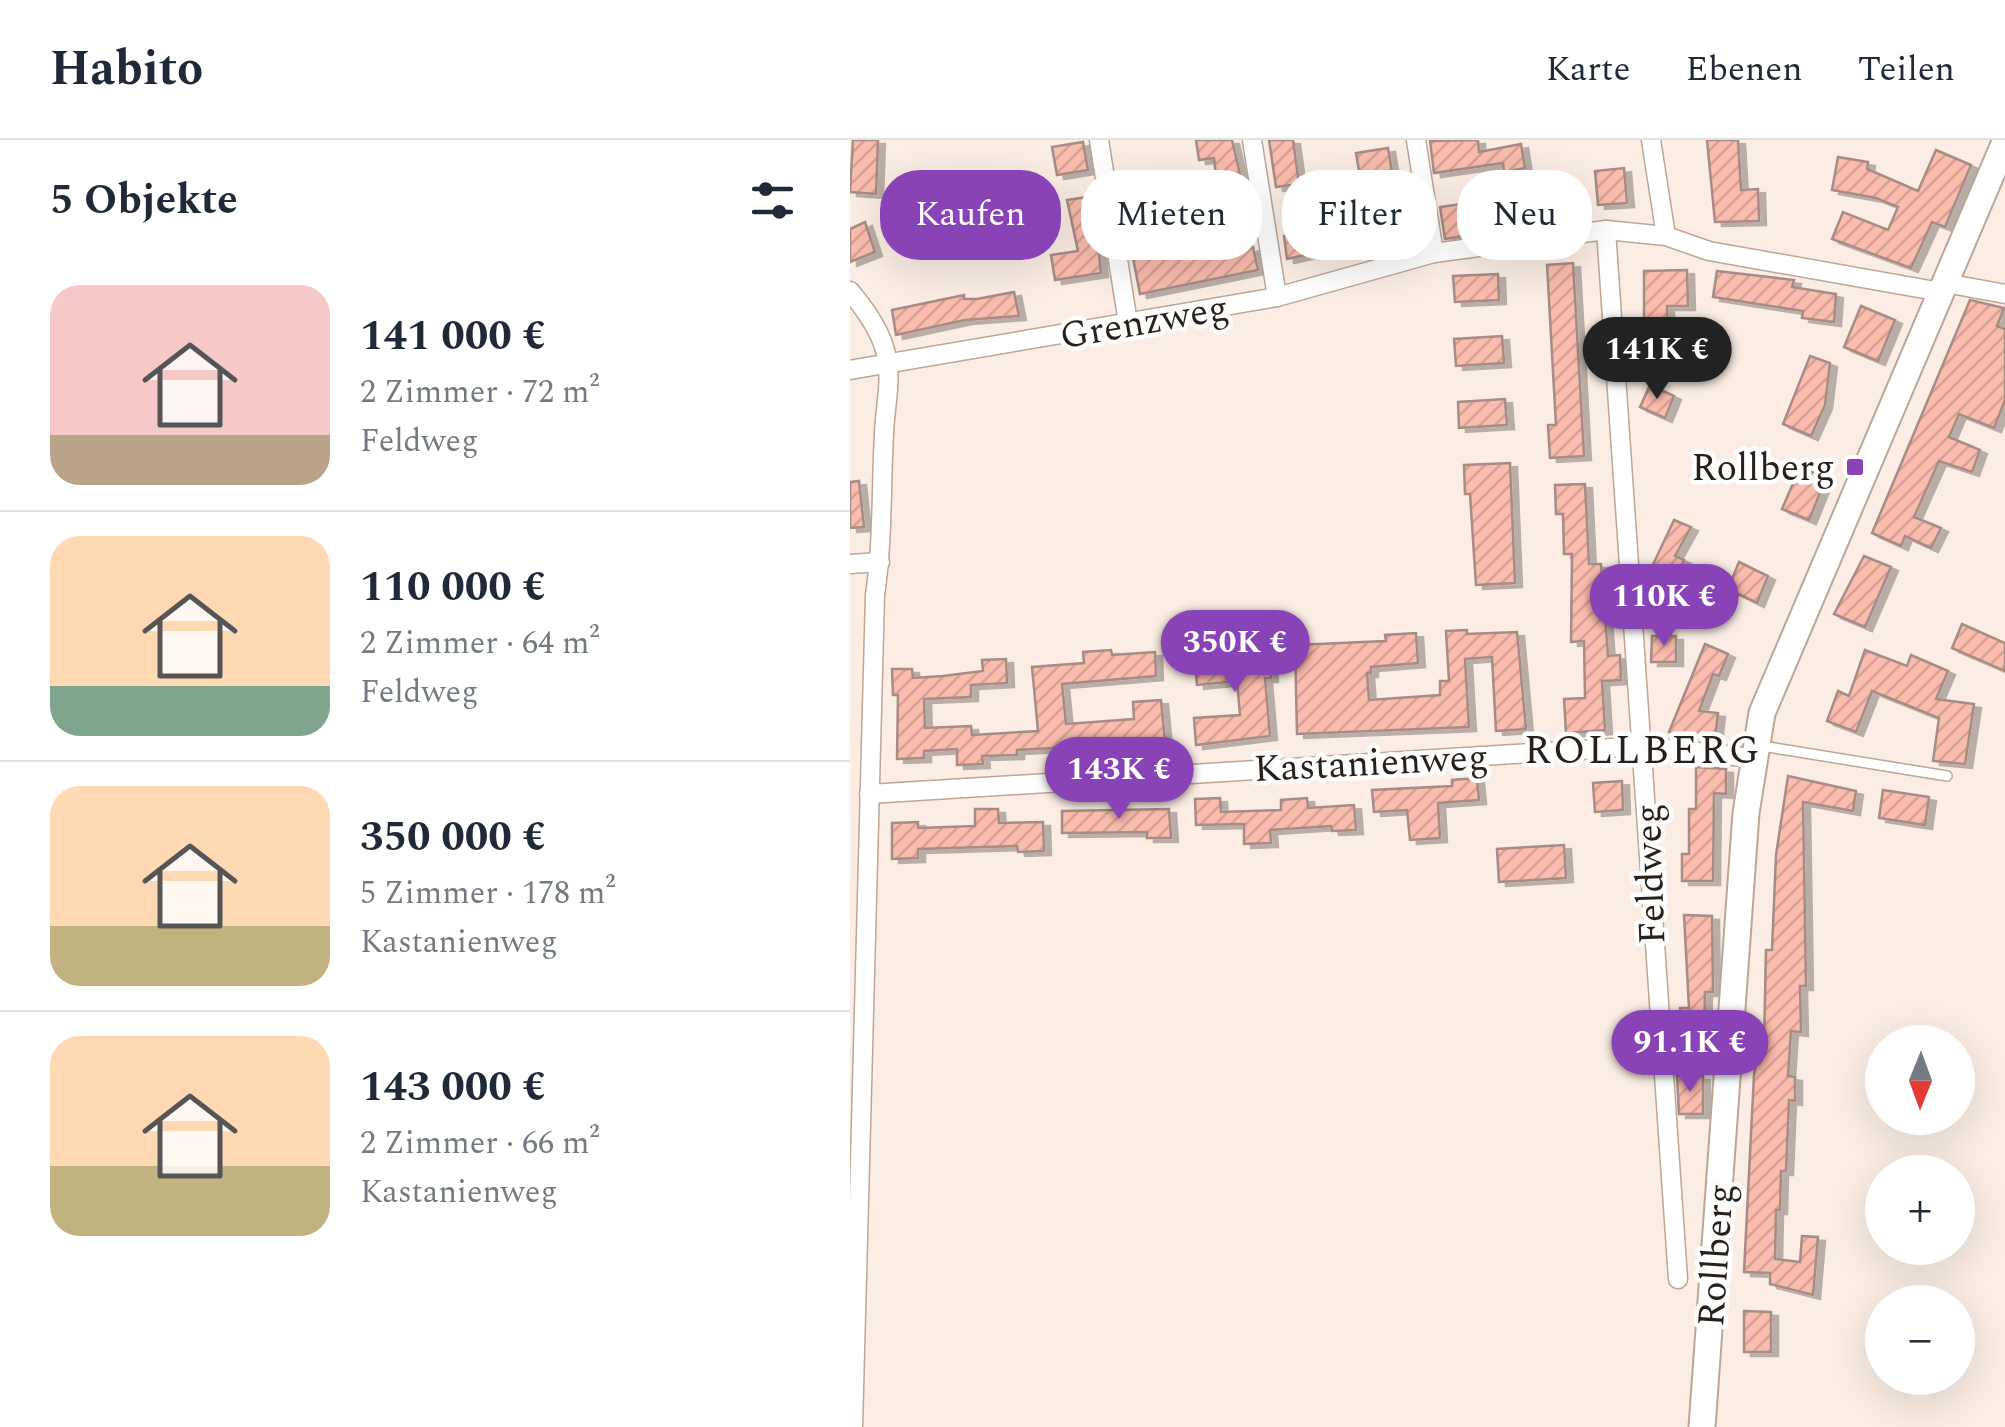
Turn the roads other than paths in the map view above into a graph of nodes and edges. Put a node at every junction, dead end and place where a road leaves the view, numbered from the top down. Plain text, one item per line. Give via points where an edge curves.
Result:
1 (1099, 140) edge
2 (1252, 140) edge
3 (1416, 140) edge
4 (1651, 140) edge
5 (2003, 141) edge
6 (1421, 170) edge
7 (1606, 230) junction
8 (1666, 236) junction
9 (1437, 253) edge
10 (1409, 260) edge
11 (1943, 288) junction
12 (850, 291) edge
13 (2005, 294) edge
14 (1277, 297) junction
15 (1128, 324) junction
16 (888, 366) junction
17 (850, 370) edge
18 (880, 562) junction
19 (850, 564) edge
20 (1644, 746) junction
21 (1754, 752) junction
22 (1946, 776) dead end
23 (870, 794) junction
24 (1678, 1279) dead end
25 (853, 1427) edge
26 (1702, 1427) edge

1 - 15 street
2 - 14 street
3 - 6 street
4 - 8 street
5 - 11 main road, Rollberg
7 - 8 street
7 - 9 street, Grenzweg
7 - 20 street, Feldweg
8 - 11 street via 1708,251
10 - 14 street, Grenzweg
11 - 13 street
11 - 21 main road, Rollberg via 1772,689
12 - 16 street via 876,329
14 - 15 street, Grenzweg
15 - 16 street, Grenzweg
16 - 17 street, Grenzweg
16 - 18 street
18 - 19 street
18 - 23 street
20 - 21 street, Kastanienweg
20 - 23 street, Kastanienweg
20 - 24 street, Feldweg via 1653,966
21 - 22 lane
21 - 26 main road, Rollberg
23 - 25 street

